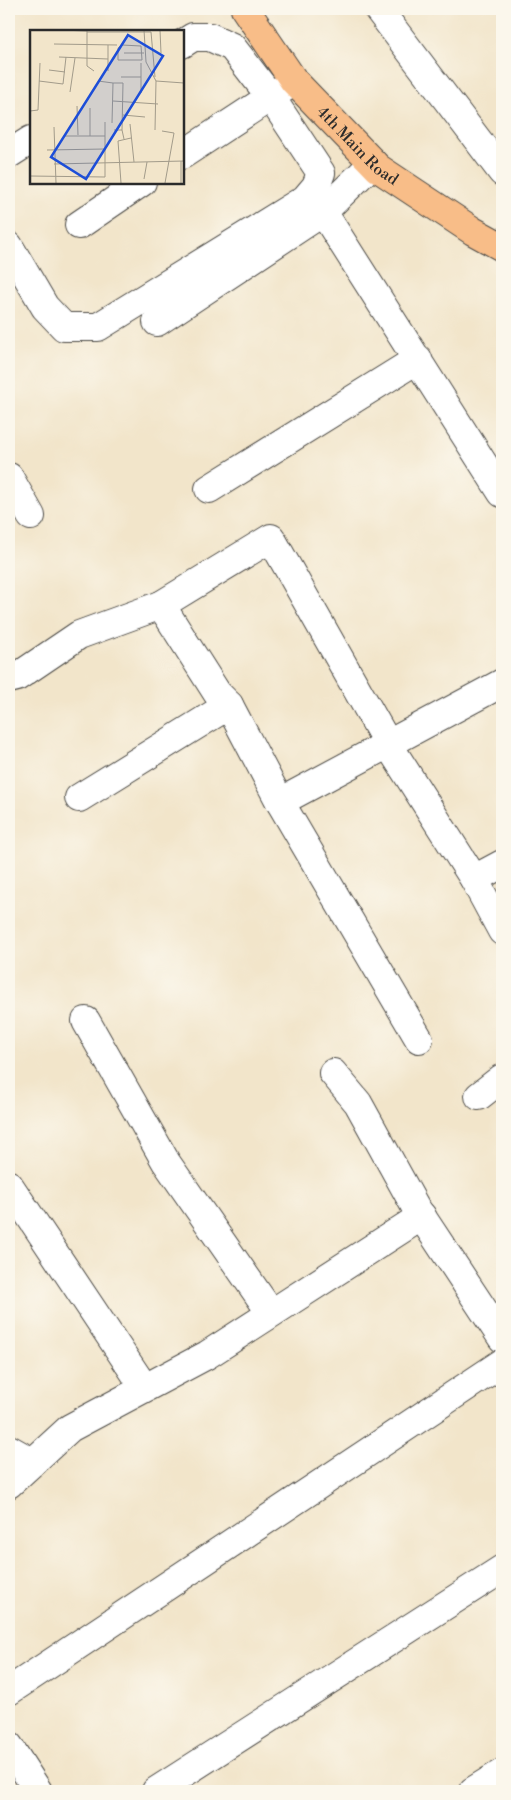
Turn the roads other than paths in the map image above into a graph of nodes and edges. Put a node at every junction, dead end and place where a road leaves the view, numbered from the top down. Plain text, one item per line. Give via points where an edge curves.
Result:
1 (245, 9) edge
2 (378, 9) edge
3 (184, 43) edge
4 (294, 81) junction
5 (270, 96) junction
6 (30, 141) edge
7 (9, 154) edge
8 (184, 154) edge
9 (374, 163) junction
10 (502, 172) edge
11 (139, 184) edge
12 (323, 212) junction
13 (79, 225) dead end
14 (9, 246) edge
15 (502, 247) edge
16 (157, 322) dead end
17 (418, 359) junction
18 (9, 477) edge
19 (209, 490) dead end
20 (502, 493) edge
21 (31, 516) dead end
22 (161, 606) junction
23 (9, 679) edge
24 (502, 683) edge
25 (229, 705) junction
26 (388, 744) junction
27 (79, 798) dead end
28 (280, 802) junction
29 (502, 864) edge
30 (474, 879) junction
31 (502, 931) edge
32 (86, 1021) dead end
33 (419, 1039) dead end
34 (333, 1072) dead end
35 (502, 1078) edge
36 (479, 1096) dead end
37 (9, 1185) edge
38 (422, 1216) junction
39 (271, 1313) junction
40 (502, 1338) edge
41 (502, 1363) edge
42 (144, 1387) junction
43 (9, 1450) edge
44 (32, 1462) junction
45 (9, 1484) edge
46 (502, 1569) edge
47 (9, 1691) edge
48 (9, 1746) edge
49 (502, 1773) edge
50 (38, 1791) edge
51 (156, 1791) edge
52 (473, 1791) edge

1 - 4 main road, 4th Main Road
2 - 10 street
3 - 5 street via 192,37 210,37 232,47
4 - 5 street
4 - 9 main road, 4th Main Road
5 - 8 street
5 - 14 street via 321,173 316,186 304,199 98,326 64,327 45,307
6 - 7 street
9 - 12 street
9 - 15 main road, 4th Main Road
11 - 13 street
12 - 16 street
12 - 17 street
17 - 19 street
17 - 20 street
18 - 21 street
22 - 23 street via 79,635 17,677
22 - 25 street via 217,694
22 - 26 street via 271,538
24 - 26 street
25 - 27 street
25 - 28 street
26 - 28 street
26 - 30 street
28 - 33 street
29 - 30 street
30 - 31 street
32 - 39 street via 166,1162
34 - 38 street via 358,1103
35 - 36 street
37 - 42 street
38 - 39 street
38 - 40 street
39 - 42 street via 207,1354
41 - 47 street
42 - 44 street via 70,1428
43 - 44 street
44 - 45 street
46 - 51 street
48 - 50 street
49 - 52 street

